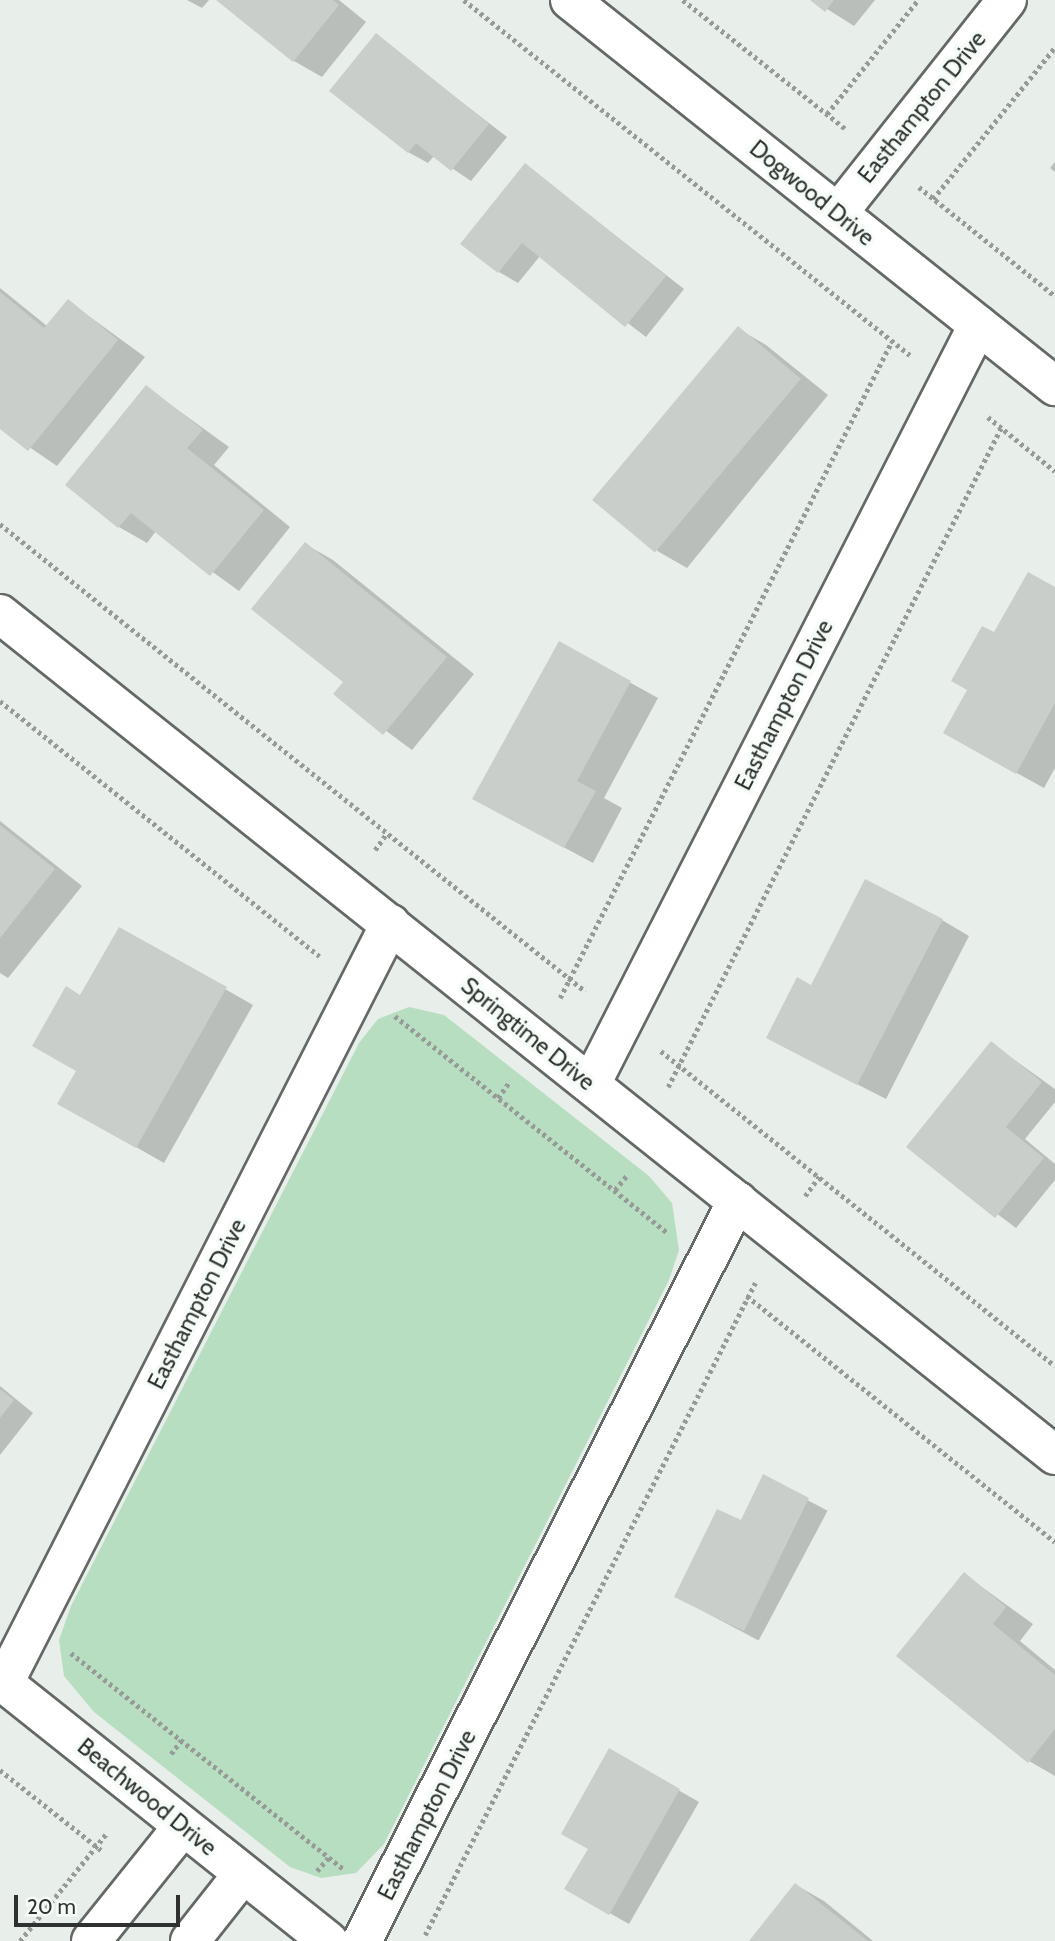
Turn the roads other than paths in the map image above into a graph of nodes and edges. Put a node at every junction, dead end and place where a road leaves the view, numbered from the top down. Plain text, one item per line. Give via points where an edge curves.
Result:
1 (570, 0) edge
2 (1007, 0) edge
3 (838, 213) junction
4 (978, 325) junction
5 (1055, 386) edge
6 (0, 614) edge
7 (390, 924) junction
8 (591, 1084) junction
9 (737, 1201) junction
10 (1055, 1455) edge
11 (2, 1681) edge
12 (183, 1826) junction
13 (243, 1874) junction
14 (91, 1941) edge
15 (190, 1941) edge
16 (328, 1941) edge
17 (362, 1941) edge

1 - 3 street, Dogwood Drive
2 - 3 street, Easthampton Drive
3 - 4 street, Dogwood Drive
4 - 5 street, Dogwood Drive
4 - 8 street, Easthampton Drive
6 - 7 street, Springtime Drive
7 - 8 street, Springtime Drive
7 - 11 street, Easthampton Drive
8 - 9 street, Springtime Drive
9 - 10 street, Springtime Drive
9 - 17 street, Easthampton Drive
11 - 12 street, Beachwood Drive
12 - 13 street, Beachwood Drive
12 - 14 street
13 - 15 street
13 - 16 street, Beachwood Drive

